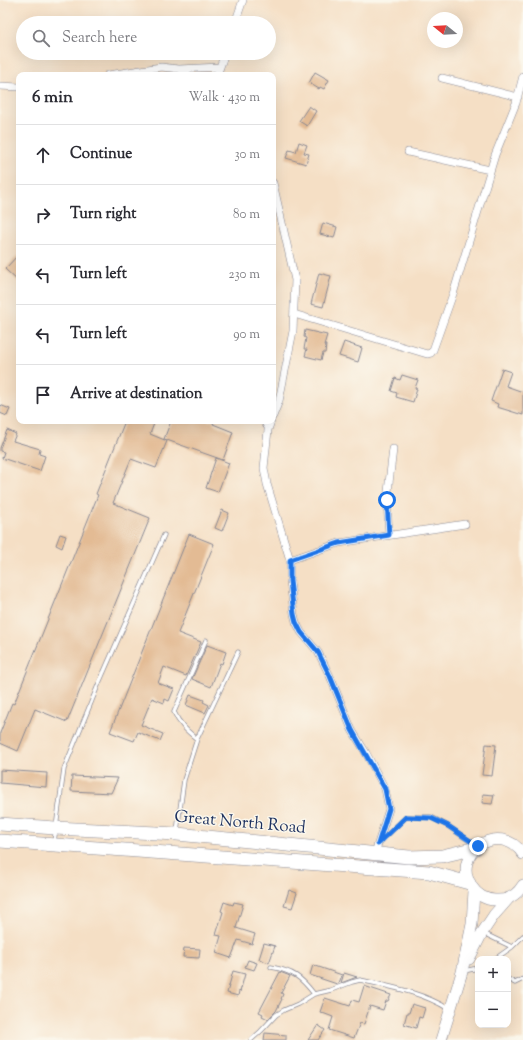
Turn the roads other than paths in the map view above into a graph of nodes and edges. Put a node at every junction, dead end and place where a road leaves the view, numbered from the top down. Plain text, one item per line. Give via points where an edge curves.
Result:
1 (243, 0) edge
2 (237, 16) edge
3 (222, 60) edge
4 (220, 67) junction
5 (179, 69) junction
6 (128, 72) edge
7 (184, 72) edge
8 (218, 72) edge
9 (523, 76) edge
10 (442, 78) dead end
11 (0, 86) edge
12 (16, 87) edge
13 (518, 97) junction
14 (408, 152) dead end
15 (490, 170) junction
16 (276, 195) edge
17 (294, 314) junction
18 (276, 406) edge
19 (264, 424) edge
20 (270, 424) edge
21 (268, 430) junction
22 (393, 449) dead end
23 (465, 524) dead end
24 (389, 535) junction
25 (164, 536) dead end
26 (290, 560) junction
27 (206, 640) dead end
28 (238, 652) dead end
29 (197, 739) junction
30 (0, 824) edge
31 (55, 828) junction
32 (177, 834) junction
33 (0, 841) edge
34 (54, 845) junction
35 (477, 847) junction
36 (377, 849) junction
37 (522, 851) edge
38 (523, 885) edge
39 (472, 887) junction
40 (515, 896) edge
41 (482, 933) junction
42 (523, 936) edge
43 (512, 947) junction
44 (499, 956) edge
45 (271, 968) dead end
46 (475, 969) edge
47 (462, 972) junction
48 (523, 979) edge
49 (511, 981) edge
50 (314, 994) junction
51 (450, 1010) junction
52 (251, 1040) edge
53 (441, 1040) edge

1 - 2 street
3 - 4 street
4 - 5 street
4 - 8 street
5 - 6 street via 161,67
5 - 7 street
9 - 13 street
10 - 13 street
11 - 12 street
13 - 15 street
14 - 15 street
15 - 17 street via 454,291 431,353 427,354
16 - 17 street via 295,280
17 - 18 street via 293,331
19 - 21 lane
20 - 21 street
21 - 26 street via 264,468
22 - 24 street via 387,500
23 - 24 street
24 - 26 street via 339,543
25 - 31 lane via 99,682 64,769
26 - 36 street via 290,581 296,622 318,652 352,730 385,789 389,809
27 - 29 lane via 174,712 177,720
28 - 29 lane
29 - 32 lane via 184,780
30 - 31 highway, Great North Road
31 - 32 highway, Great North Road
31 - 34 lane
32 - 36 highway, Great North Road
33 - 34 highway, Great North Road
34 - 39 highway, Great North Road via 429,872
35 - 36 highway, Great North Road via 442,856 408,857
35 - 36 lane via 448,826 431,818 406,817
35 - 37 main road via 489,840 501,839
35 - 39 main road via 467,864 467,874
38 - 40 main road
39 - 40 main road via 483,897 493,900
39 - 47 main road via 472,924
40 - 41 main road via 494,915
41 - 43 lane
41 - 47 main road
42 - 43 lane
43 - 44 lane
45 - 50 lane via 297,976
46 - 47 lane
47 - 51 main road
48 - 49 lane via 515,983
50 - 51 lane via 360,980 419,994
50 - 52 lane via 276,1016
51 - 53 main road

